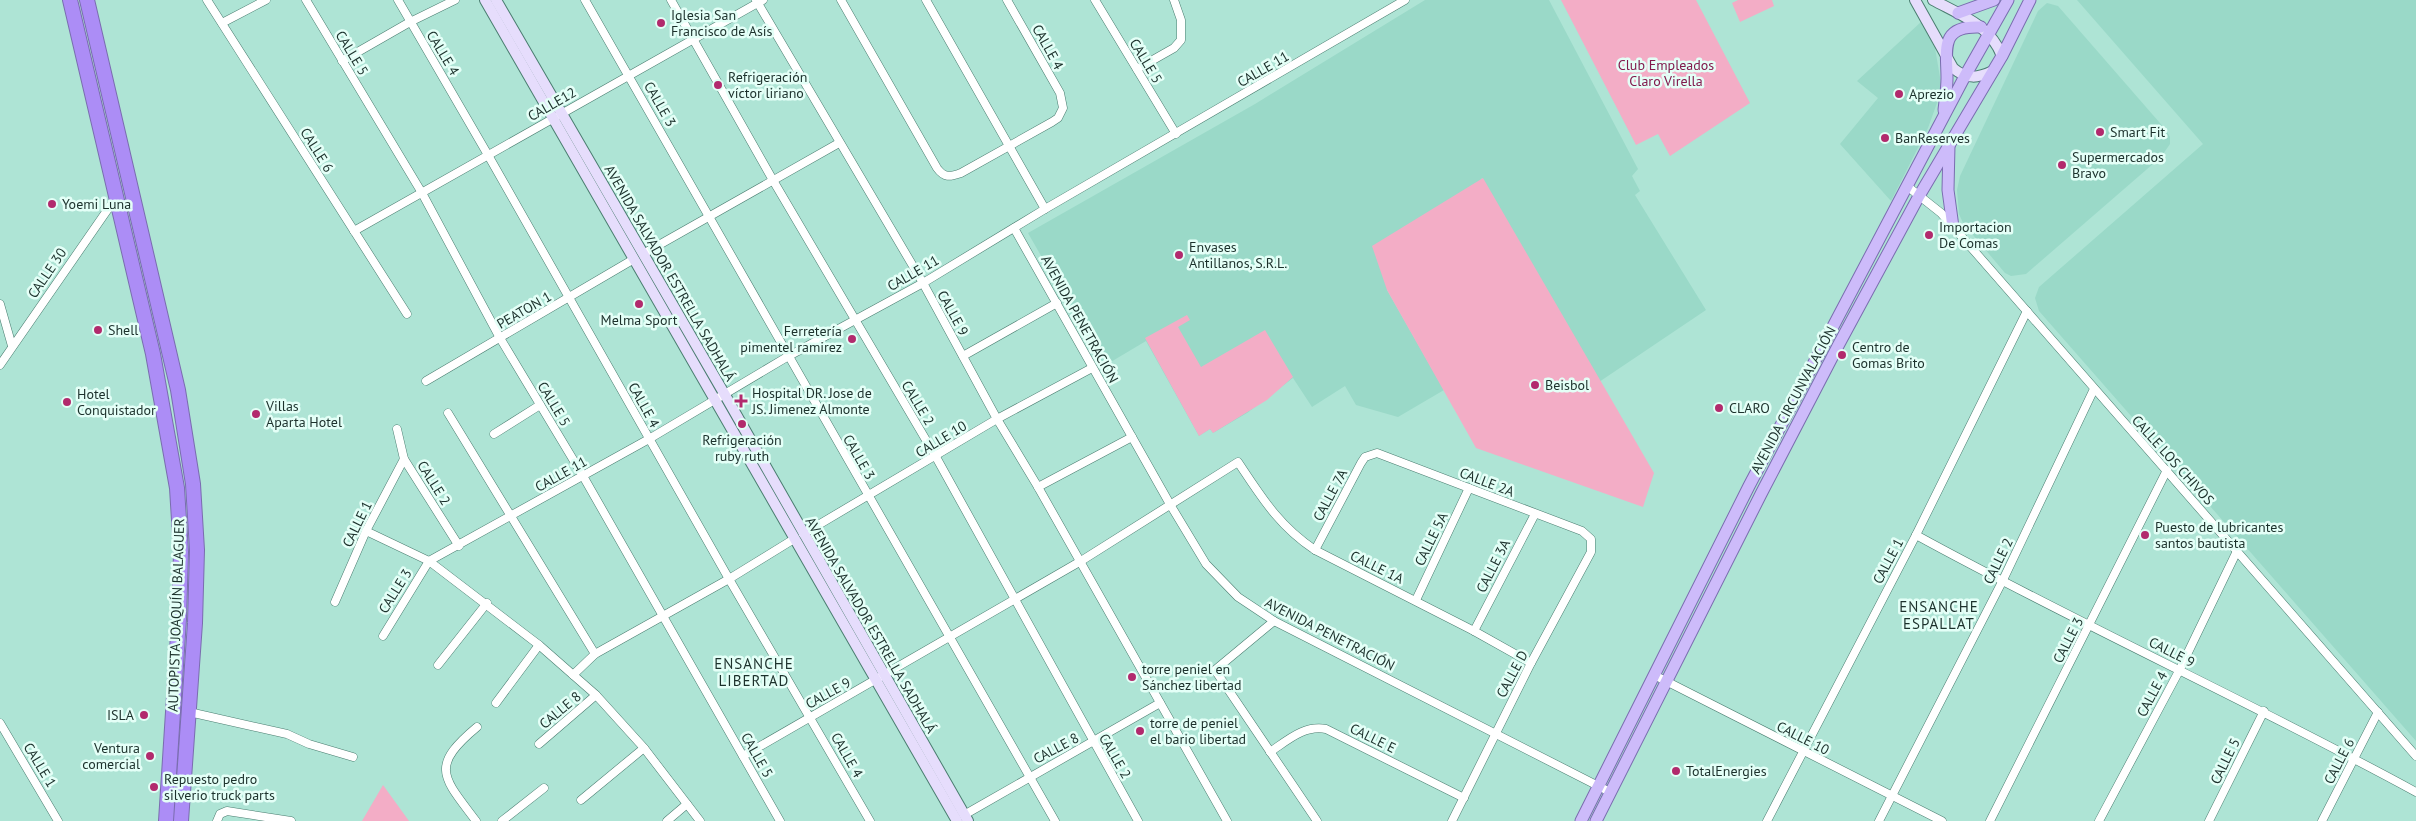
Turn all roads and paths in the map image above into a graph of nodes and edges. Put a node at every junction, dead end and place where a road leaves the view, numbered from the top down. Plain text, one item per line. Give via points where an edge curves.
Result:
1 (70, 0) edge
2 (87, 0) edge
3 (207, 0) edge
4 (266, 0) edge
5 (306, 0) edge
6 (398, 0) edge
7 (455, 0) edge
8 (485, 0) edge
9 (496, 0) edge
10 (585, 0) edge
11 (671, 0) edge
12 (841, 0) edge
13 (926, 0) edge
14 (1007, 0) edge
15 (1095, 0) edge
16 (1174, 0) edge
17 (1405, 0) edge
18 (1915, 0) edge
19 (1933, 0) edge
20 (1994, 0) edge
21 (2008, 0) edge
22 (2030, 0) edge
23 (759, 1) edge
24 (1958, 13) junction
25 (410, 22) junction
26 (222, 24) junction
27 (1985, 30) junction
28 (692, 39) junction
29 (1944, 52) junction
30 (2002, 56) junction
31 (342, 61) junction
32 (1137, 69) junction
33 (1994, 71) junction
34 (628, 75) junction
35 (1965, 76) junction
36 (557, 116) junction
37 (1942, 120) junction
38 (1176, 134) junction
39 (840, 143) junction
40 (1949, 144) junction
41 (1010, 146) junction
42 (488, 154) junction
43 (774, 182) junction
44 (1907, 186) junction
45 (422, 193) junction
46 (117, 196) junction
47 (1920, 196) junction
48 (1046, 209) junction
49 (710, 217) junction
50 (1953, 227) junction
51 (1014, 228) junction
52 (354, 231) junction
53 (639, 257) junction
54 (923, 283) junction
55 (569, 298) junction
56 (1056, 303) junction
57 (0, 304) edge
58 (2027, 311) junction
59 (407, 314) dead end
60 (855, 321) junction
61 (500, 338) junction
62 (12, 346) junction
63 (963, 356) junction
64 (787, 357) junction
65 (0, 365) edge
66 (1092, 368) junction
67 (426, 382) dead end
68 (2094, 389) junction
69 (720, 397) junction
70 (540, 405) junction
71 (448, 412) dead end
72 (997, 419) junction
73 (397, 429) dead end
74 (494, 434) dead end
75 (1132, 438) junction
76 (649, 439) junction
77 (1370, 454) joint
78 (936, 457) junction
79 (404, 459) junction
80 (1238, 462) joint
81 (2167, 470) junction
82 (582, 476) junction
83 (1038, 486) junction
84 (1469, 488) junction
85 (868, 497) junction
86 (1171, 506) junction
87 (1535, 514) junction
88 (511, 516) junction
89 (366, 531) junction
90 (1916, 535) junction
91 (799, 536) junction
92 (1591, 539) joint
93 (459, 546) junction
94 (1315, 550) junction
95 (2237, 551) junction
96 (429, 561) junction
97 (1081, 561) junction
98 (729, 579) junction
99 (2002, 582) junction
100 (1014, 599) junction
101 (1416, 600) junction
102 (335, 602) dead end
103 (487, 603) junction
104 (663, 616) junction
105 (1274, 621) junction
106 (2091, 624) junction
107 (1474, 631) junction
108 (382, 636) dead end
109 (949, 636) junction
110 (539, 645) junction
111 (595, 654) junction
112 (1531, 663) junction
113 (438, 665) dead end
114 (2179, 671) junction
115 (573, 675) junction
116 (1654, 675) junction
117 (880, 678) junction
118 (1666, 683) junction
119 (596, 696) junction
120 (496, 703) dead end
121 (1160, 703) junction
122 (189, 712) junction
123 (2264, 712) junction
124 (2378, 712) junction
125 (811, 717) junction
126 (0, 723) edge
127 (478, 727) dead end
128 (1495, 733) junction
129 (1093, 743) junction
130 (539, 744) dead end
131 (644, 748) junction
132 (1270, 752) junction
133 (1802, 752) junction
134 (743, 756) junction
135 (2416, 756) edge
136 (353, 757) dead end
137 (2354, 758) junction
138 (1029, 777) junction
139 (1598, 785) junction
140 (544, 788) dead end
141 (1610, 792) junction
142 (2416, 792) edge
143 (1892, 797) junction
144 (1464, 798) junction
145 (581, 800) dead end
146 (687, 804) junction
147 (960, 819) edge
148 (58, 821) edge
149 (166, 821) edge
150 (181, 821) edge
151 (217, 821) edge
152 (291, 821) edge
153 (476, 821) edge
154 (502, 821) edge
155 (667, 821) edge
156 (700, 821) edge
157 (780, 821) edge
158 (870, 821) edge
159 (1055, 821) edge
160 (1138, 821) edge
161 (1227, 821) edge
162 (1317, 821) edge
163 (1452, 821) edge
164 (1581, 821) edge
165 (1596, 821) edge
166 (1767, 821) edge
167 (1879, 821) edge
168 (1942, 821) edge
169 (1990, 821) edge
170 (2100, 821) edge
171 (2209, 821) edge
172 (2322, 821) edge

1 - 46 highway, AUTOPISTA JOAQUÍN BALAGUER
2 - 122 highway, AUTOPISTA JOAQUÍN BALAGUER via 178,390 193,484 197,550
3 - 26 street, CALLE 6
4 - 26 street
5 - 31 street, CALLE 5
6 - 25 street, CALLE 4
7 - 25 street
8 - 36 main road, AVENIDA SALVADOR ESTRELLA SADHALÁ
9 - 36 main road, AVENIDA SALVADOR ESTRELLA SADHALÁ
10 - 34 street, CALLE 3
11 - 28 street, CALLE 2
12 - 41 street via 944,175 949,177 961,173
13 - 41 street
14 - 41 street, CALLE 4 via 1060,94 1063,108 1058,118
15 - 32 street, CALLE 5
16 - 32 street via 1181,20 1181,40 1174,48
17 - 38 street, CALLE 11
18 - 29 main road
19 - 24 main road
20 - 24 main road
21 - 27 main road, AVENIDA CIRCUNVALACIÓN
22 - 30 main road, AVENIDA CIRCUNVALACIÓN
23 - 28 street, CALLE12
23 - 39 street, CALLE 9
24 - 27 main road
25 - 31 street
25 - 42 street, CALLE 4
26 - 52 street, CALLE 6
27 - 29 main road via 1960,30 1950,38
27 - 30 main road via 1997,43
27 - 35 main road, AVENIDA CIRCUNVALACIÓN
28 - 34 street, CALLE12
28 - 43 street, CALLE 2
29 - 35 main road via 1953,68
29 - 37 main road via 1947,82
30 - 33 main road, AVENIDA CIRCUNVALACIÓN
31 - 45 street, CALLE 5
32 - 38 street, CALLE 5
33 - 35 main road via 1980,77
33 - 40 main road, AVENIDA CIRCUNVALACIÓN
34 - 36 street, CALLE12
34 - 49 street, CALLE 3
35 - 37 main road, AVENIDA CIRCUNVALACIÓN
36 - 42 street, CALLE12
36 - 53 main road, AVENIDA SALVADOR ESTRELLA SADHALÁ
37 - 44 main road, AVENIDA CIRCUNVALACIÓN
38 - 48 street, CALLE 11
39 - 43 street, PEATON 1
39 - 54 street, CALLE 9
40 - 47 main road, AVENIDA CIRCUNVALACIÓN
40 - 50 main road via 1948,190
41 - 48 street
42 - 45 street, CALLE12
42 - 55 street, CALLE 4
43 - 49 street, PEATON 1
43 - 60 street, CALLE 2
44 - 47 street, CALLE LOS CHIVOS
44 - 116 main road, AVENIDA CIRCUNVALACIÓN
45 - 52 street, CALLE12
45 - 61 street, CALLE 5
46 - 62 street, CALLE 30
46 - 149 highway, AUTOPISTA JOAQUÍN BALAGUER via 164,405 180,520 179,618
47 - 50 street, CALLE LOS CHIVOS
47 - 118 main road, AVENIDA CIRCUNVALACIÓN via 1761,494
48 - 51 street, CALLE 11
49 - 53 street, PEATON 1
49 - 64 street, CALLE 3
50 - 58 street, CALLE LOS CHIVOS
51 - 54 street, CALLE 11
51 - 56 street, AVENIDA PENETRACIÓN
52 - 59 street, CALLE 6
53 - 55 street, PEATON 1
53 - 69 main road, AVENIDA SALVADOR ESTRELLA SADHALÁ
54 - 60 street, CALLE 11
54 - 63 street, CALLE 9
55 - 61 street, PEATON 1
55 - 76 street, CALLE 4
56 - 63 street
56 - 66 street, AVENIDA PENETRACIÓN
57 - 62 street
58 - 68 street, CALLE LOS CHIVOS
58 - 90 street, CALLE 1
60 - 64 street, CALLE 11
60 - 78 street, CALLE 2
61 - 67 street, PEATON 1
61 - 70 street, CALLE 5
62 - 65 street, CALLE 30
63 - 72 street, CALLE 9
64 - 69 street, CALLE 11
64 - 85 street, CALLE 3
66 - 72 street, CALLE 10
66 - 75 street, AVENIDA PENETRACIÓN
68 - 81 street, CALLE LOS CHIVOS
68 - 99 street, CALLE 2
69 - 76 street, CALLE 11
69 - 91 main road, AVENIDA SALVADOR ESTRELLA SADHALÁ
70 - 74 street
70 - 82 street, CALLE 5
71 - 88 street
72 - 78 street, CALLE 10
72 - 83 street, CALLE 9
73 - 79 street, CALLE 2
75 - 83 street
75 - 86 street, AVENIDA PENETRACIÓN
76 - 82 street, CALLE 11
76 - 98 street, CALLE 4
77 - 84 street, CALLE 2A via 1377,453
77 - 94 street, CALLE 7A via 1360,463
78 - 85 street, CALLE 10
78 - 100 street, CALLE 2
79 - 89 street, CALLE 1
79 - 93 street, CALLE 2
80 - 86 street, CALLE 9
80 - 94 street, CALLE 1A via 1276,518
81 - 95 street, CALLE LOS CHIVOS
81 - 106 street, CALLE 3
82 - 88 street, CALLE 11
82 - 104 street, CALLE 5
83 - 97 street, CALLE 9
84 - 87 street, CALLE 2A
84 - 101 street, CALLE 5A
85 - 91 street, CALLE 10
85 - 109 street, CALLE 3
86 - 97 street, CALLE 9
86 - 105 street, AVENIDA PENETRACIÓN via 1206,564 1238,597
87 - 92 street, CALLE 2A via 1582,531
87 - 107 street, CALLE 3A
88 - 93 street, CALLE 11
88 - 111 street
89 - 96 street
89 - 102 street, CALLE 1
90 - 99 street, CALLE 9
90 - 133 street, CALLE 1
91 - 98 street, CALLE 10
91 - 117 main road, AVENIDA SALVADOR ESTRELLA SADHALÁ
92 - 112 street, CALLE D via 1591,552
93 - 96 street, CALLE 11
94 - 101 street, CALLE 1A
95 - 114 street, CALLE 4
95 - 124 street, CALLE LOS CHIVOS
96 - 103 street
96 - 108 street, CALLE 3
97 - 100 street, CALLE 9
97 - 121 street, CALLE 9
98 - 104 street, CALLE 10
98 - 125 street, CALLE 4
99 - 106 street, CALLE 9
99 - 143 street, CALLE 2
100 - 109 street, CALLE 9
100 - 129 street, CALLE 2
101 - 107 street, CALLE 1A
103 - 110 street
103 - 113 street
104 - 111 street, CALLE 10
104 - 134 street, CALLE 5
105 - 128 street, AVENIDA PENETRACIÓN
105 - 132 street via 1215,670
106 - 114 street, CALLE 9
106 - 169 street, CALLE 3
107 - 112 street, CALLE 1A
109 - 117 street, CALLE 9
109 - 138 street, CALLE 3
110 - 115 street
110 - 120 street
111 - 115 street, CALLE 10
112 - 128 street, CALLE D
114 - 123 street, CALLE 9
114 - 170 street, CALLE 4
115 - 119 street
116 - 118 street, CALLE 10
116 - 139 main road, AVENIDA CIRCUNVALACIÓN
117 - 125 street, CALLE 9
117 - 147 main road, AVENIDA SALVADOR ESTRELLA SADHALÁ
118 - 133 street, CALLE 10
118 - 141 main road, AVENIDA CIRCUNVALACIÓN
119 - 130 street, CALLE 8
119 - 131 street
121 - 129 street, CALLE 8
121 - 161 street, CALLE 9
122 - 136 street via 288,734
122 - 150 highway, AUTOPISTA JOAQUÍN BALAGUER
123 - 137 street, CALLE 9
123 - 171 street, CALLE 5
124 - 135 street, CALLE LOS CHIVOS
124 - 137 street, CALLE 6
125 - 134 street, CALLE 9
125 - 158 street, CALLE 4
126 - 148 street, CALLE 1
127 - 153 street via 454,748 444,770 454,792
128 - 139 street, AVENIDA PENETRACIÓN
128 - 144 street, CALLE D
129 - 138 street, CALLE 8
129 - 160 street, CALLE 2
131 - 145 street
131 - 146 street
132 - 144 street, CALLE E via 1302,731 1326,729
132 - 162 street
133 - 143 street, CALLE 10
133 - 166 street, CALLE 1
134 - 157 street, CALLE 5
137 - 142 street, CALLE 9
137 - 172 street, CALLE 6
138 - 147 street, CALLE 8
138 - 159 street, CALLE 3
139 - 141 street, AVENIDA PENETRACIÓN
139 - 164 main road, AVENIDA CIRCUNVALACIÓN
140 - 154 street
141 - 165 main road, AVENIDA CIRCUNVALACIÓN
143 - 167 street, CALLE 2
143 - 168 street, CALLE 10
144 - 163 street, CALLE D
146 - 155 street
146 - 156 street
151 - 152 street via 220,814 227,811

